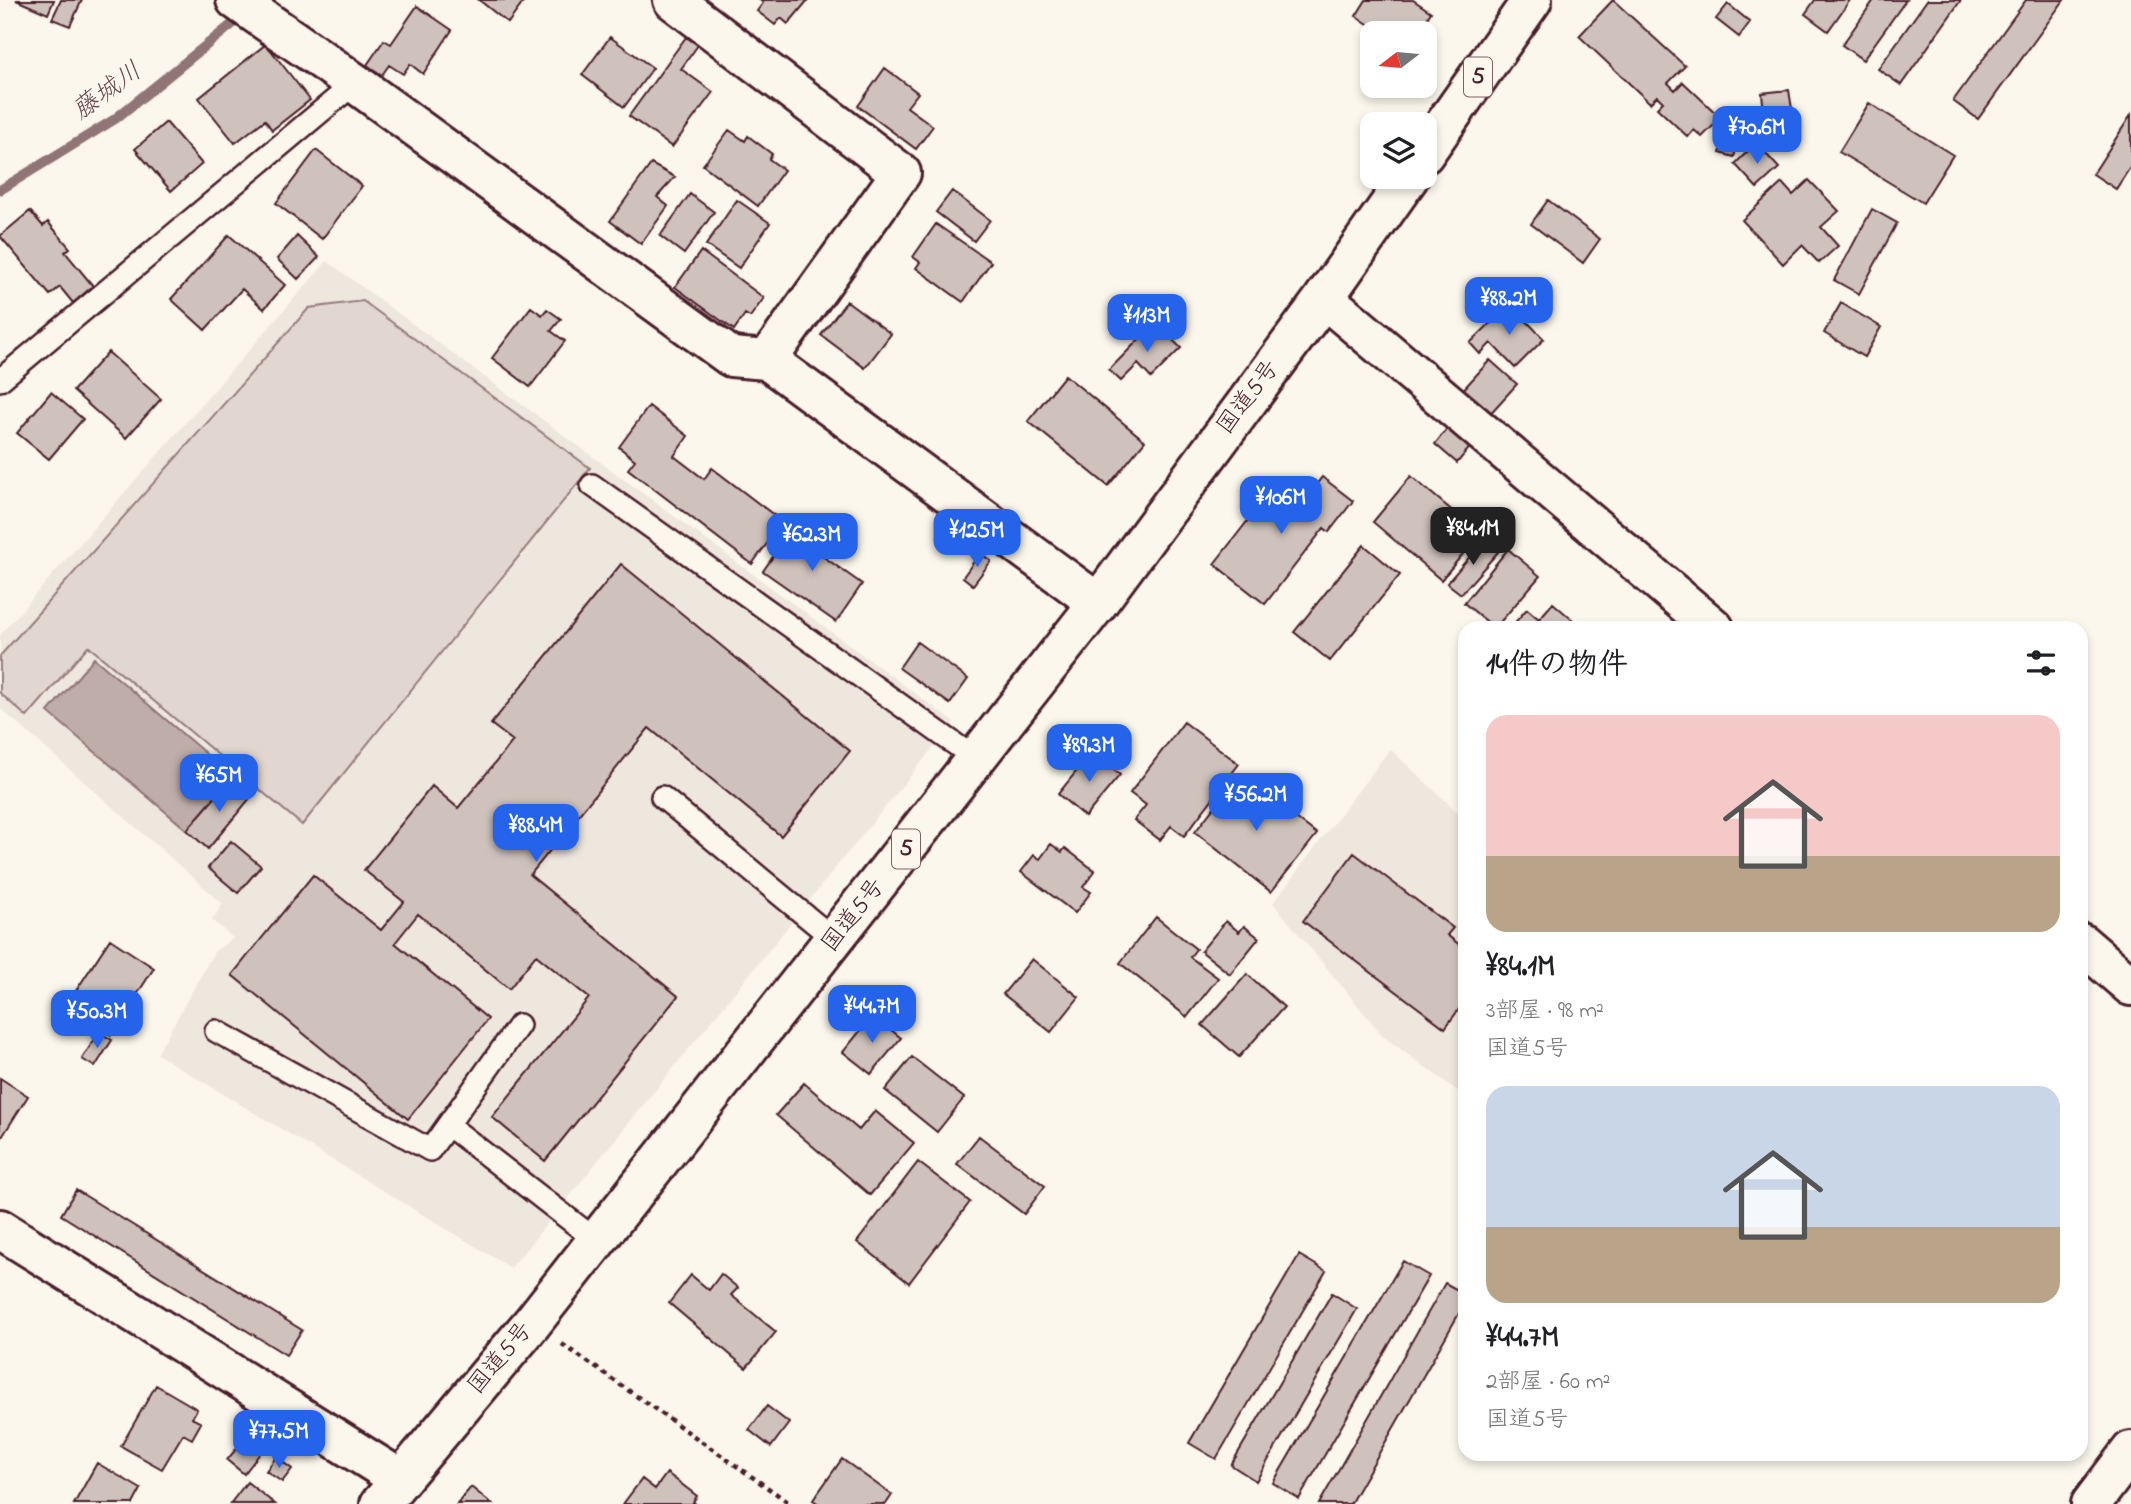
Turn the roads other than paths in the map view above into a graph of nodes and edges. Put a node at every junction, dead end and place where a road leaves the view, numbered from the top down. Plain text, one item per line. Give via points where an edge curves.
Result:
1 (236, 0) edge
2 (673, 0) edge
3 (1532, 0) edge
4 (355, 83) junction
5 (1437, 135) edge
6 (1401, 189) edge
7 (1324, 298) junction
8 (768, 360) junction
9 (0, 380) edge
10 (592, 485) dead end
11 (1098, 603) junction
12 (1706, 621) edge
13 (976, 759) junction
14 (662, 797) dead end
15 (835, 940) junction
16 (2088, 949) edge
17 (2131, 986) edge
18 (519, 1025) dead end
19 (216, 1031) dead end
20 (448, 1125) junction
21 (0, 1229) edge
22 (597, 1241) junction
23 (2131, 1451) edge
24 (390, 1492) edge
25 (2091, 1504) edge

1 - 4 main road
2 - 8 main road via 901,173
3 - 5 main road, 5
4 - 8 main road via 731,357
4 - 9 lane
6 - 7 main road, 国道5号 / 5
7 - 11 main road, 国道5号 / 5
7 - 12 main road
8 - 11 main road
10 - 13 lane
11 - 13 main road, 国道5号 / 5
13 - 15 main road, 国道5号 / 5
14 - 15 lane
15 - 22 main road, 国道5号 / 5
16 - 17 main road
18 - 20 lane
19 - 20 lane via 430,1150
20 - 22 lane
21 - 24 main road
22 - 24 main road, 国道5号 / 5
23 - 25 main road

